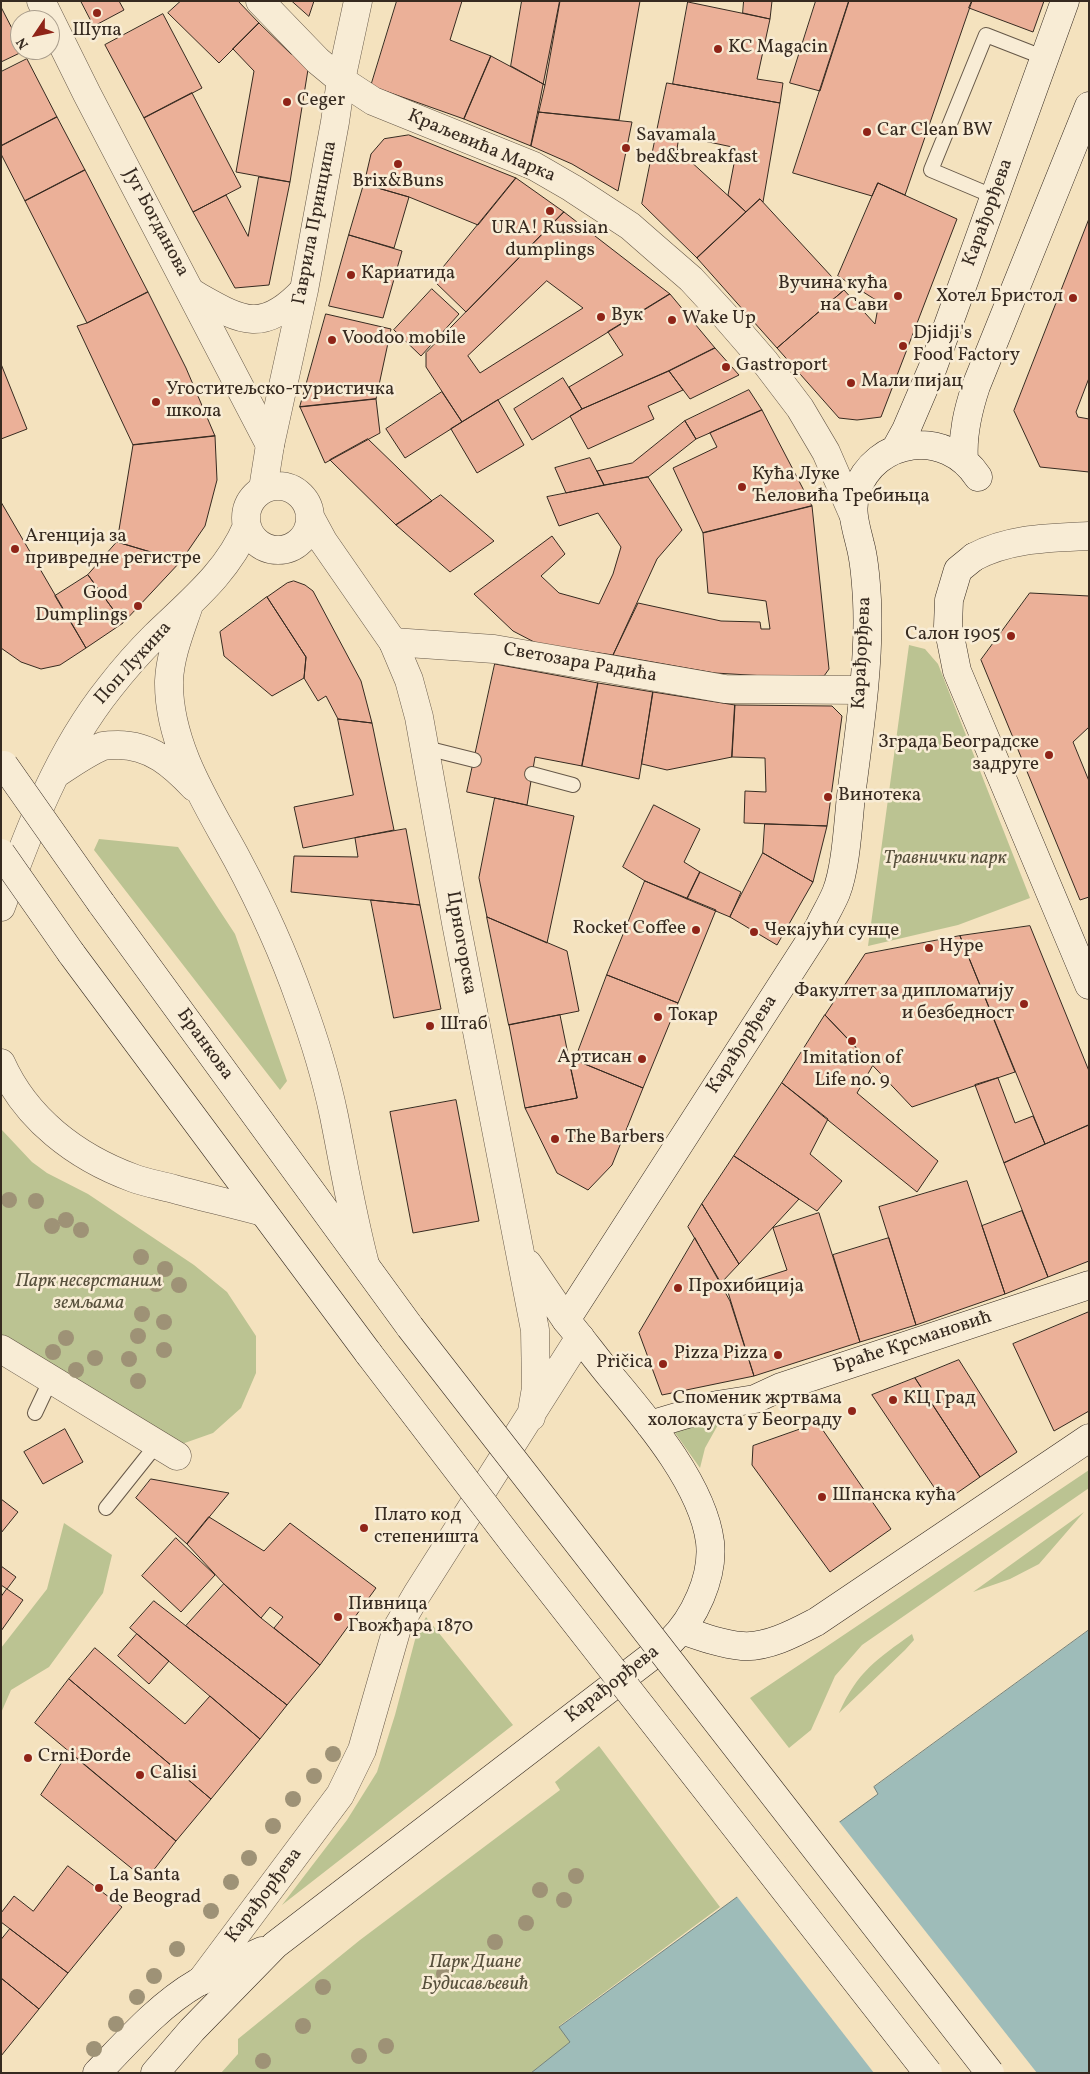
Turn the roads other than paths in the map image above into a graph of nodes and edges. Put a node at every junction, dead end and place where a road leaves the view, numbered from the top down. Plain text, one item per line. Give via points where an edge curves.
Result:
1 (41, 1) edge
2 (260, 1) edge
3 (358, 1) edge
4 (1065, 1) edge
5 (1045, 58) junction
6 (342, 80) junction
7 (1089, 106) edge
8 (995, 197) junction
9 (304, 290) junction
10 (192, 292) junction
11 (270, 444) junction
12 (894, 450) junction
13 (262, 490) junction
14 (294, 490) junction
15 (853, 514) junction
16 (310, 517) junction
17 (255, 536) junction
18 (1089, 536) edge
19 (292, 547) junction
20 (338, 563) junction
21 (189, 605) junction
22 (393, 642) junction
23 (863, 690) junction
24 (426, 748) junction
25 (474, 760) dead end
26 (3, 763) edge
27 (56, 774) junction
28 (532, 774) dead end
29 (573, 785) dead end
30 (200, 793) junction
31 (1, 853) edge
32 (1, 907) edge
33 (1089, 986) edge
34 (1, 1063) edge
35 (262, 1212) junction
36 (520, 1247) junction
37 (366, 1268) junction
38 (1089, 1285) edge
39 (573, 1328) junction
40 (1, 1349) edge
41 (51, 1379) junction
42 (35, 1413) dead end
43 (530, 1417) junction
44 (650, 1425) junction
45 (1089, 1438) edge
46 (167, 1450) joint
47 (106, 1508) dead end
48 (682, 1630) junction
49 (275, 1945) junction
50 (201, 1980) junction
51 (97, 2073) edge
52 (155, 2073) edge
53 (928, 2073) edge
54 (990, 2073) edge

1 - 10 main road, Југ Богданова
2 - 6 main road, Краљевића Марка via 318,61
3 - 6 main road, Гаврила Принципа
4 - 5 main road, Карађорђева
5 - 8 main road, Карађорђева
5 - 8 lane via 986,35 931,170
6 - 9 main road, Гаврила Принципа
6 - 15 main road, Краљевића Марка via 373,101 534,166 642,236 691,279 765,362 800,408 826,452
7 - 12 main road via 976,386 963,444 971,468 946,450 929,445
8 - 12 main road, Карађорђева via 933,367
9 - 10 main road via 289,306 272,316 253,320 222,310
9 - 11 main road, Гаврила Принципа
10 - 11 main road, Југ Богданова
11 - 13 main road
11 - 14 main road
12 - 15 main road via 877,460 864,475 856,494
13 - 14 main road via 284,486
13 - 17 main road via 248,505 246,515
14 - 16 main road via 308,506
15 - 23 main road, Карађорђева via 865,572 867,602
16 - 19 main road via 309,528 303,538
16 - 20 main road
17 - 19 main road via 274,550
17 - 21 main road, Поп Лукина via 242,555 226,564
18 - 33 main road via 1004,544 966,563 949,600 948,626 957,671
19 - 20 main road via 313,551
20 - 22 main road
21 - 27 main road, Поп Лукина via 155,636 110,687 77,734
21 - 30 main road via 171,664 169,682 178,739
22 - 23 main road, Светозара Радића via 494,650 725,697
22 - 24 main road, Црногорска via 409,680
23 - 39 main road, Карађорђева via 845,851 836,892 819,927
24 - 25 lane
24 - 36 main road, Црногорска via 456,923
26 - 37 main road, Бранкова, bridge
27 - 30 main road via 105,746 126,745 145,748 162,758
27 - 32 main road, Поп Лукина via 30,826
28 - 29 lane
30 - 37 main road via 261,910 300,999 334,1114 354,1223
31 - 35 main road, bridge
34 - 35 main road via 23,1102 45,1126 89,1158 133,1178
35 - 53 main road, bridge via 527,1560
36 - 39 main road, Црногорска via 533,1272
36 - 43 main road, Црногорска via 535,1330 536,1388
37 - 54 main road, Бранкова, bridge
38 - 44 main road, Браће Крсмановић via 781,1387 755,1399 717,1405
39 - 43 main road, Карађорђева
39 - 44 main road, Карађорђева
40 - 41 main road
41 - 42 lane
41 - 46 main road
43 - 50 main road, Карађорђева via 398,1628 362,1750 340,1795
44 - 48 main road, Карађорђева via 682,1471 704,1518 710,1544 701,1593
45 - 48 main road via 816,1622 794,1633 744,1646
46 - 47 lane
48 - 49 main road, Карађорђева
49 - 50 main road, Карађорђева
49 - 52 main road, Карађорђева
50 - 51 main road, Карађорђева via 151,2019

